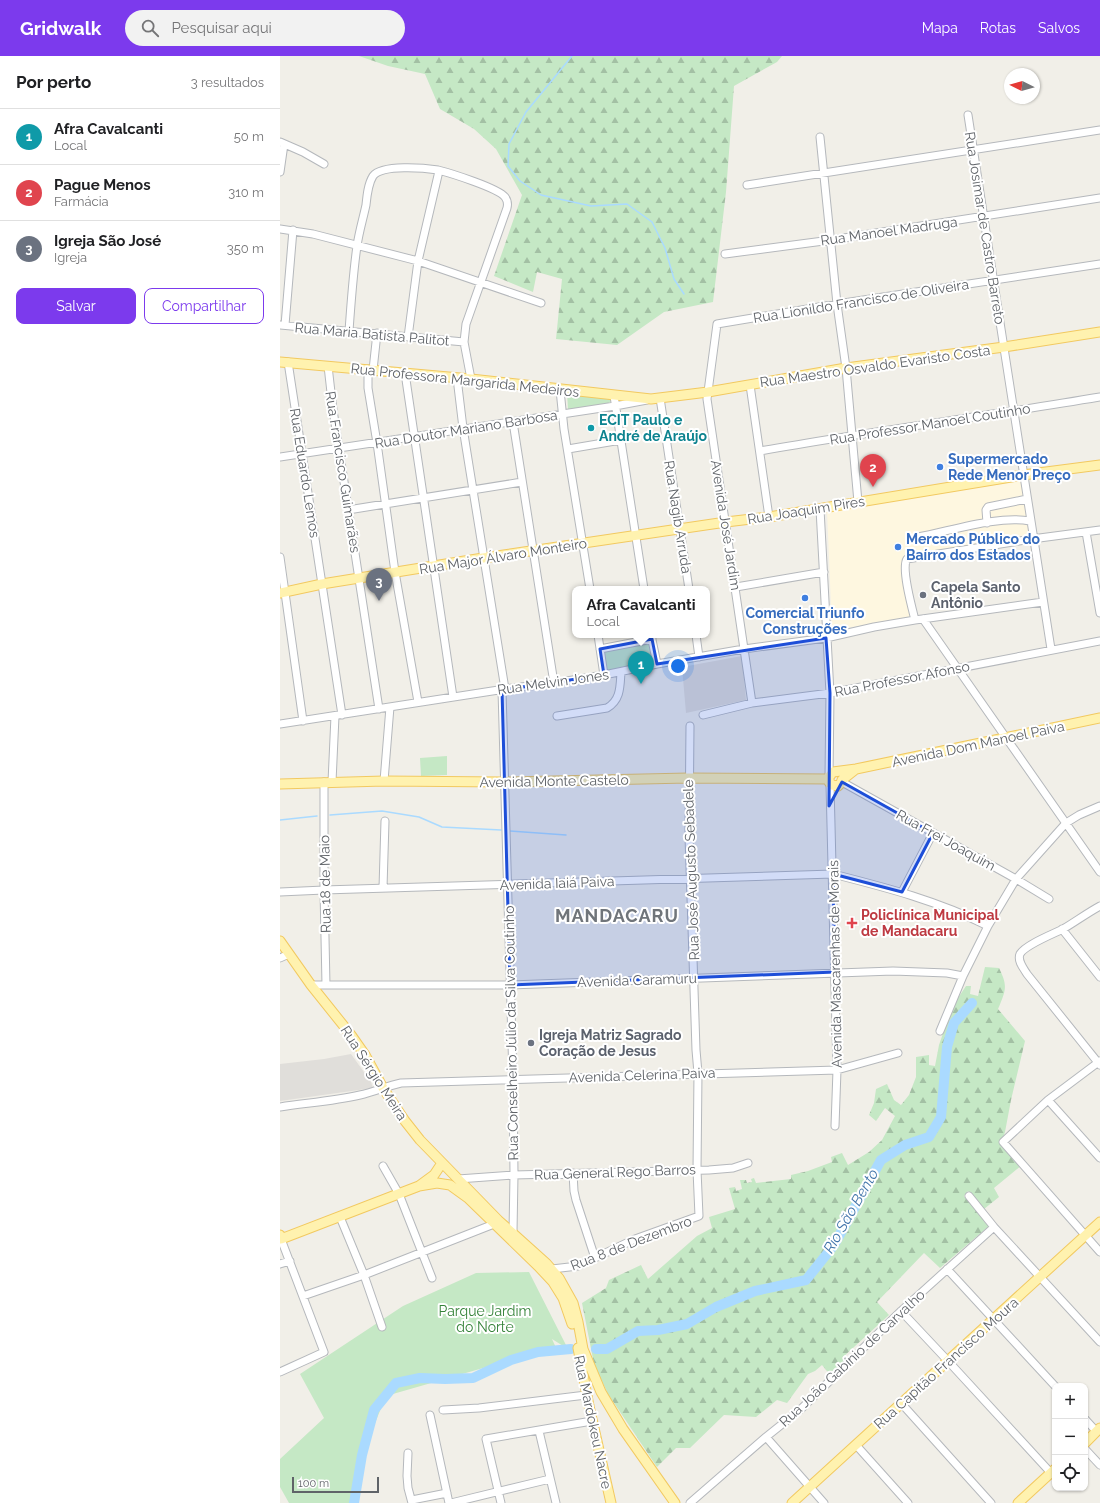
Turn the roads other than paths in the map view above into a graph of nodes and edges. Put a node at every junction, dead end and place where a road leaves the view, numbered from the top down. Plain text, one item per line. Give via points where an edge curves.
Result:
1 (968, 115) dead end
2 (1100, 130) edge
3 (820, 137) dead end
4 (282, 143) edge
5 (973, 149) junction
6 (324, 164) dead end
7 (439, 170) junction
8 (280, 172) edge
9 (823, 173) junction
10 (747, 185) dead end
11 (1100, 198) edge
12 (983, 217) junction
13 (280, 229) edge
14 (293, 230) junction
15 (831, 240) junction
16 (357, 246) junction
17 (725, 254) dead end
18 (418, 261) junction
19 (1100, 264) edge
20 (992, 280) junction
21 (481, 282) junction
22 (541, 303) dead end
23 (838, 304) junction
24 (717, 324) joint
25 (282, 325) edge
26 (349, 331) junction
27 (1100, 332) edge
28 (377, 334) junction
29 (408, 337) junction
30 (464, 342) junction
31 (1004, 347) junction
32 (284, 362) edge
33 (328, 366) junction
34 (846, 368) junction
35 (371, 369) junction
36 (405, 373) junction
37 (457, 378) junction
38 (471, 379) junction
39 (750, 385) junction
40 (560, 390) junction
41 (708, 392) junction
42 (614, 396) junction
43 (1100, 397) edge
44 (655, 399) junction
45 (615, 406) junction
46 (1014, 411) junction
47 (562, 414) junction
48 (513, 422) junction
49 (463, 428) junction
50 (852, 435) junction
51 (415, 437) junction
52 (621, 440) junction
53 (377, 443) junction
54 (339, 449) junction
55 (568, 449) junction
56 (760, 451) junction
57 (302, 454) junction
58 (280, 457) edge
59 (1100, 465) edge
60 (1023, 475) junction
61 (522, 482) junction
62 (473, 490) junction
63 (423, 497) junction
64 (1027, 500) junction
65 (858, 502) junction
66 (386, 504) junction
67 (820, 508) junction
68 (348, 510) junction
69 (769, 517) junction
70 (726, 522) junction
71 (1030, 522) junction
72 (987, 523) junction
73 (681, 529) junction
74 (1100, 530) edge
75 (1086, 532) junction
76 (636, 535) junction
77 (918, 537) dead end
78 (1032, 539) junction
79 (583, 544) junction
80 (533, 551) junction
81 (280, 556) edge
82 (483, 558) junction
83 (434, 566) junction
84 (395, 572) junction
85 (824, 572) junction
86 (359, 578) junction
87 (322, 584) junction
88 (590, 586) edge
89 (644, 586) edge
90 (689, 586) edge
91 (736, 587) junction
92 (283, 592) edge
93 (1043, 602) junction
94 (1100, 613) edge
95 (923, 619) junction
96 (914, 620) junction
97 (598, 638) edge
98 (648, 638) edge
99 (652, 638) edge
100 (696, 638) edge
101 (826, 638) junction
102 (1100, 641) edge
103 (600, 649) junction
104 (744, 649) junction
105 (1051, 649) junction
106 (699, 657) junction
107 (657, 664) junction
108 (956, 668) junction
109 (621, 672) junction
110 (604, 675) junction
111 (554, 683) junction
112 (503, 689) junction
113 (830, 693) junction
114 (453, 697) junction
115 (418, 702) junction
116 (752, 703) junction
117 (390, 707) junction
118 (379, 709) junction
119 (703, 714) dead end
120 (338, 716) junction
121 (557, 716) dead end
122 (1100, 718) edge
123 (303, 721) junction
124 (280, 724) edge
125 (690, 726) dead end
126 (1006, 738) junction
127 (688, 778) junction
128 (835, 779) junction
129 (384, 781) junction
130 (328, 782) junction
131 (504, 782) junction
132 (280, 784) edge
133 (1100, 806) edge
134 (385, 821) dead end
135 (1066, 823) junction
136 (933, 833) junction
137 (1100, 872) edge
138 (833, 874) junction
139 (691, 878) junction
140 (1016, 879) junction
141 (508, 885) junction
142 (383, 888) junction
143 (324, 890) junction
144 (280, 892) edge
145 (902, 892) junction
146 (1049, 899) dead end
147 (1100, 906) edge
148 (988, 926) junction
149 (1062, 929) junction
150 (280, 941) edge
151 (289, 954) junction
152 (280, 958) edge
153 (835, 972) junction
154 (963, 976) junction
155 (694, 977) junction
156 (1100, 977) edge
157 (311, 985) junction
158 (326, 985) junction
159 (510, 985) junction
160 (940, 1031) dead end
161 (898, 1054) dead end
162 (1099, 1063) edge
163 (837, 1070) junction
164 (698, 1073) junction
165 (513, 1078) junction
166 (383, 1088) junction
167 (1048, 1100) junction
168 (280, 1107) edge
169 (835, 1126) dead end
170 (1100, 1158) edge
171 (442, 1163) junction
172 (748, 1163) dead end
173 (383, 1166) dead end
174 (697, 1170) junction
175 (573, 1174) junction
176 (514, 1175) junction
177 (458, 1179) junction
178 (419, 1186) junction
179 (399, 1194) junction
180 (969, 1196) dead end
181 (699, 1205) joint
182 (340, 1217) junction
183 (1100, 1222) edge
184 (494, 1224) junction
185 (994, 1227) junction
186 (513, 1232) junction
187 (1085, 1236) junction
188 (280, 1238) edge
189 (421, 1252) junction
190 (1100, 1252) edge
191 (595, 1258) junction
192 (290, 1261) junction
193 (280, 1264) edge
194 (552, 1269) junction
195 (947, 1269) junction
196 (364, 1275) junction
197 (1040, 1277) junction
198 (432, 1278) dead end
199 (303, 1296) junction
200 (901, 1311) junction
201 (994, 1320) junction
202 (382, 1327) dead end
203 (1100, 1342) edge
204 (948, 1361) junction
205 (280, 1372) edge
206 (1052, 1383) edge
207 (586, 1395) junction
208 (606, 1400) junction
209 (902, 1404) junction
210 (589, 1406) junction
211 (443, 1410) dead end
212 (430, 1414) dead end
213 (592, 1421) junction
214 (1088, 1422) edge
215 (1098, 1430) edge
216 (539, 1431) junction
217 (766, 1437) junction
218 (1088, 1440) edge
219 (856, 1445) junction
220 (1088, 1452) edge
221 (408, 1453) dead end
222 (1100, 1465) edge
223 (1052, 1470) edge
224 (1052, 1472) edge
225 (550, 1479) junction
226 (810, 1487) junction
227 (498, 1492) junction
228 (447, 1493) junction
229 (412, 1502) edge
230 (450, 1503) edge
231 (501, 1503) edge
232 (556, 1503) edge
233 (611, 1503) edge
234 (675, 1503) edge
235 (690, 1503) edge
236 (792, 1503) edge
237 (824, 1503) edge
238 (908, 1503) edge
239 (991, 1503) edge
240 (1018, 1503) edge

1 - 5 street, Rua Josimar de Castro Barreto
2 - 5 street
3 - 9 street
4 - 6 street
4 - 8 street
5 - 9 street
5 - 12 street, Rua Josimar de Castro Barreto
7 - 16 street via 389,169 377,172 371,181
7 - 18 street
7 - 21 street via 496,191 505,196 508,202
9 - 10 street
9 - 15 street
11 - 12 street, Rua Manoel Madruga
12 - 15 street, Rua Manoel Madruga
12 - 20 street, Rua Josimar de Castro Barreto
13 - 14 street
14 - 16 street
14 - 25 street
15 - 17 street, Rua Manoel Madruga
15 - 23 street
16 - 18 street
16 - 26 street
18 - 21 street
18 - 29 street
19 - 20 street, Rua Lionildo Francisco de Oliveira
20 - 23 street, Rua Lionildo Francisco de Oliveira
20 - 31 street, Rua Josimar de Castro Barreto
21 - 22 street
21 - 30 street via 468,315
23 - 24 street, Rua Lionildo Francisco de Oliveira
23 - 34 street
24 - 41 street, Avenida José Jardim
25 - 26 street, Rua Maria Batista Palitot
26 - 28 street, Rua Maria Batista Palitot
27 - 31 main road, Rua Maestro Osvaldo Evaristo Costa
28 - 29 street, Rua Maria Batista Palitot
28 - 35 street
29 - 30 street, Rua Maria Batista Palitot
30 - 38 street
31 - 34 main road, Rua Maestro Osvaldo Evaristo Costa
31 - 46 street, Rua Josimar de Castro Barreto
32 - 33 main road, Rua Professora Margarida Medeiros
32 - 57 street, Rua Eduardo Lemos
33 - 35 main road, Rua Professora Margarida Medeiros
33 - 54 street, Rua Francisco Guimarães
34 - 39 main road, Rua Maestro Osvaldo Evaristo Costa
34 - 50 street
35 - 36 main road, Rua Professora Margarida Medeiros
35 - 53 street via 368,388
36 - 37 main road, Rua Professora Margarida Medeiros
36 - 51 street
37 - 38 main road, Rua Professora Margarida Medeiros
37 - 49 street, Rua Conselheiro Júlio da Silva Coutinho
38 - 40 main road, Rua Professora Margarida Medeiros
39 - 41 main road, Rua Maestro Osvaldo Evaristo Costa
39 - 56 street
40 - 42 main road, Rua Professora Margarida Medeiros
40 - 47 street
41 - 44 main road, Rua Maestro Osvaldo Evaristo Costa
41 - 70 street, Avenida José Jardim
42 - 44 main road, Rua Professora Margarida Medeiros
42 - 45 street
43 - 46 street, Rua Professor Manoel Coutinho
44 - 45 street, Rua Doutor Mariano Barbosa
44 - 73 street, Rua Nagib Arruda
45 - 47 street, Rua Doutor Mariano Barbosa
45 - 52 street
46 - 50 street, Rua Professor Manoel Coutinho
46 - 60 street, Rua Josimar de Castro Barreto
47 - 48 street, Rua Doutor Mariano Barbosa
47 - 55 street
48 - 49 street, Rua Doutor Mariano Barbosa
48 - 61 street
49 - 51 street, Rua Doutor Mariano Barbosa
49 - 62 street, Rua Conselheiro Júlio da Silva Coutinho
50 - 56 street, Rua Professor Manoel Coutinho
50 - 65 street
51 - 53 street, Rua Doutor Mariano Barbosa
51 - 63 street
52 - 55 street
52 - 76 street
53 - 54 street, Rua Doutor Mariano Barbosa
53 - 66 street
54 - 57 street, Rua Doutor Mariano Barbosa
54 - 68 street, Rua Francisco Guimarães
55 - 79 street
56 - 69 street
57 - 58 street, Rua Doutor Mariano Barbosa
57 - 87 street, Rua Eduardo Lemos
59 - 60 main road, Rua Joaquim Pires
60 - 64 street, Rua Josimar de Castro Barreto
60 - 65 main road, Rua Joaquim Pires
61 - 62 street
61 - 80 street
62 - 63 street
62 - 82 street, Rua Conselheiro Júlio da Silva Coutinho
63 - 66 street
63 - 83 street
64 - 71 street, Rua Josimar de Castro Barreto
64 - 72 street via 988,507
65 - 67 main road, Rua Joaquim Pires
66 - 68 street
66 - 84 street
67 - 69 main road, Rua Joaquim Pires
67 - 85 street
68 - 86 street, Rua Francisco Guimarães
69 - 70 main road, Rua Joaquim Pires
70 - 73 main road, Rua Major Álvaro Monteiro
70 - 91 street, Avenida José Jardim
71 - 72 street via 1020,519
71 - 78 street, Rua Josimar de Castro Barreto
72 - 77 street
73 - 76 main road, Rua Major Álvaro Monteiro
73 - 90 street, Rua Nagib Arruda
74 - 75 street
75 - 78 street
75 - 94 street
76 - 79 main road, Rua Major Álvaro Monteiro
76 - 89 street
78 - 93 street, Rua Josimar de Castro Barreto
78 - 96 street via 907,559 907,584
79 - 80 main road, Rua Major Álvaro Monteiro
79 - 88 street
80 - 82 main road, Rua Major Álvaro Monteiro
80 - 111 street
81 - 92 street
82 - 83 main road, Rua Major Álvaro Monteiro
82 - 112 street, Rua Conselheiro Júlio da Silva Coutinho
83 - 84 main road, Rua Major Álvaro Monteiro
83 - 114 street
84 - 86 main road, Rua Major Álvaro Monteiro
84 - 115 street
85 - 91 street
85 - 101 street
86 - 87 main road, Rua Major Álvaro Monteiro
86 - 118 street, Rua Francisco Guimarães
87 - 92 main road, Rua Major Álvaro Monteiro
87 - 120 street, Rua Eduardo Lemos
91 - 104 street, Avenida José Jardim
92 - 123 street
93 - 95 street, Rua Melvin Jones
93 - 105 street, Rua Josimar de Castro Barreto
95 - 96 street, Rua Melvin Jones
95 - 108 street
96 - 101 street, Rua Melvin Jones
97 - 103 street
98 - 103 street
99 - 107 street
100 - 106 street
101 - 104 street, Rua Melvin Jones
101 - 113 street
102 - 105 street, Rua Professor Afonso
103 - 110 street
104 - 106 street, Rua Melvin Jones
104 - 116 street, Avenida José Jardim
105 - 108 street, Rua Professor Afonso
106 - 107 street, Rua Melvin Jones
107 - 109 street, Rua Melvin Jones
108 - 113 street, Rua Professor Afonso
108 - 126 street
109 - 110 street, Rua Melvin Jones
109 - 121 street via 619,692 614,704 607,708
110 - 111 street, Rua Melvin Jones
111 - 112 street, Rua Melvin Jones
112 - 114 street, Rua Melvin Jones
112 - 131 street, Rua Conselheiro Júlio da Silva Coutinho
113 - 116 street, Rua Professor Afonso
113 - 128 street, Avenida Mascarenhas de Morais via 830,757
114 - 115 street, Rua Melvin Jones
115 - 117 street, Rua Melvin Jones
116 - 119 street, Rua Professor Afonso
117 - 118 street, Rua Melvin Jones
117 - 129 street
118 - 120 street, Rua Melvin Jones
120 - 123 street, Rua Melvin Jones
120 - 130 street, Rua 18 de Maio
122 - 126 main road, Avenida Dom Manoel Paiva
123 - 124 street, Rua Melvin Jones
125 - 127 street, Rua José Augusto Sebadele
126 - 128 main road, Avenida Dom Manoel Paiva via 856,769
126 - 135 street
127 - 128 main road, Avenida Monte Castelo
127 - 131 main road, Avenida Monte Castelo
127 - 139 street, Rua José Augusto Sebadele
128 - 136 street, Rua Frei Joaquim
128 - 138 street, Avenida Mascarenhas de Morais via 831,802
129 - 130 main road, Avenida Monte Castelo
129 - 131 main road, Avenida Monte Castelo
130 - 132 main road, Avenida Monte Castelo
130 - 143 street, Rua 18 de Maio
131 - 141 street, Rua Conselheiro Júlio da Silva Coutinho
133 - 135 street
134 - 142 street
135 - 137 street
135 - 140 street
136 - 140 street, Rua Frei Joaquim
136 - 145 street
138 - 139 street, Avenida Iaiá Paiva
138 - 145 street, Avenida Iaiá Paiva
138 - 153 street, Avenida Mascarenhas de Morais
139 - 141 street, Avenida Iaiá Paiva
139 - 155 street, Rua José Augusto Sebadele
140 - 146 street, Rua Frei Joaquim
140 - 148 street
141 - 142 street, Avenida Iaiá Paiva
141 - 159 street, Rua Conselheiro Júlio da Silva Coutinho
142 - 143 street, Avenida Iaiá Paiva
143 - 144 street, Avenida Iaiá Paiva
143 - 158 street, Rua 18 de Maio
145 - 148 street, Avenida Iaiá Paiva via 960,912
147 - 149 street
148 - 154 street
149 - 156 street
149 - 162 street via 1027,948 1019,956 1021,964
150 - 151 main road, Rua Sérgio Meira
151 - 152 street
151 - 157 main road, Rua Sérgio Meira
153 - 154 street, Avenida Caramuru via 924,971
153 - 155 street, Avenida Caramuru
153 - 163 street, Avenida Mascarenhas de Morais
154 - 160 street
155 - 159 street, Avenida Caramuru
155 - 164 street, Rua José Augusto Sebadele
157 - 158 street, Avenida Caramuru
157 - 166 main road, Rua Sérgio Meira via 351,1034
158 - 159 street, Avenida Caramuru
159 - 165 street, Rua Conselheiro Júlio da Silva Coutinho
161 - 163 street, Avenida Celerina Paiva
162 - 167 street
163 - 164 street, Avenida Celerina Paiva
163 - 169 street, Avenida Mascarenhas de Morais
164 - 165 street, Avenida Celerina Paiva
164 - 174 street, Rua José Augusto Sebadele
165 - 166 street, Avenida Celerina Paiva via 401,1083
165 - 176 street, Rua Conselheiro Júlio da Silva Coutinho
166 - 168 street, Avenida Celerina Paiva via 358,1096
166 - 171 main road, Rua Sérgio Meira via 404,1121
167 - 170 street
167 - 187 street via 1003,1142
171 - 177 main road, Rua Sérgio Meira
171 - 178 main road via 434,1176
172 - 174 street, Rua General Rego Barros via 721,1170
173 - 179 street
174 - 175 street, Rua General Rego Barros
174 - 181 street, Rua José Augusto Sebadele
175 - 176 street, Rua General Rego Barros
175 - 191 street via 576,1200
176 - 177 street, Rua General Rego Barros
176 - 186 street, Rua Conselheiro Júlio da Silva Coutinho
177 - 186 main road, Rua Sérgio Meira
178 - 179 main road
178 - 184 main road, Rua Mardokeu Nacre via 437,1183 450,1185 468,1198
179 - 182 main road
179 - 189 street
180 - 185 street
181 - 191 street, Rua 8 de Dezembro via 699,1216 696,1218 635,1239
182 - 188 main road
182 - 196 street
183 - 187 main road, Rua Capitão Francisco Moura
184 - 189 street
184 - 207 main road, Rua Mardokeu Nacre via 553,1282 563,1298 571,1317
185 - 195 street, Rua João Gabínio de Carvalho
185 - 197 street
186 - 194 main road, Rua Sérgio Meira
187 - 190 street
187 - 197 main road, Rua Capitão Francisco Moura
188 - 192 street
189 - 196 street
189 - 198 street
191 - 194 street, Rua 8 de Dezembro via 578,1266
192 - 193 street
192 - 199 street
194 - 208 main road, Rua Sérgio Meira via 573,1303 583,1349
195 - 200 street, Rua João Gabínio de Carvalho
195 - 201 street
196 - 199 street
196 - 202 street
197 - 201 main road, Rua Capitão Francisco Moura
197 - 203 street
199 - 205 street via 324,1352
200 - 204 street
200 - 217 street, Rua João Gabínio de Carvalho via 801,1408
201 - 204 main road, Rua Capitão Francisco Moura
201 - 206 street
204 - 209 main road, Rua Capitão Francisco Moura
204 - 223 street
207 - 210 main road, Rua Mardokeu Nacre
207 - 211 street
208 - 210 main road via 597,1401
208 - 234 main road, Rua Sérgio Meira via 623,1429
209 - 219 main road, Rua Capitão Francisco Moura
209 - 239 street
210 - 213 main road, Rua Mardokeu Nacre
212 - 228 street
213 - 216 street
213 - 233 main road, Rua Mardokeu Nacre
214 - 215 street
215 - 218 main road
216 - 225 street
216 - 227 street via 486,1439
217 - 226 street
217 - 235 street, Rua João Gabínio de Carvalho
219 - 226 main road, Rua Capitão Francisco Moura
219 - 238 street
220 - 222 street
221 - 229 street via 407,1476
224 - 240 main road
225 - 227 street
225 - 232 street
226 - 236 main road, Rua Capitão Francisco Moura
226 - 237 street
227 - 230 street
227 - 231 street
228 - 229 street
228 - 230 street

